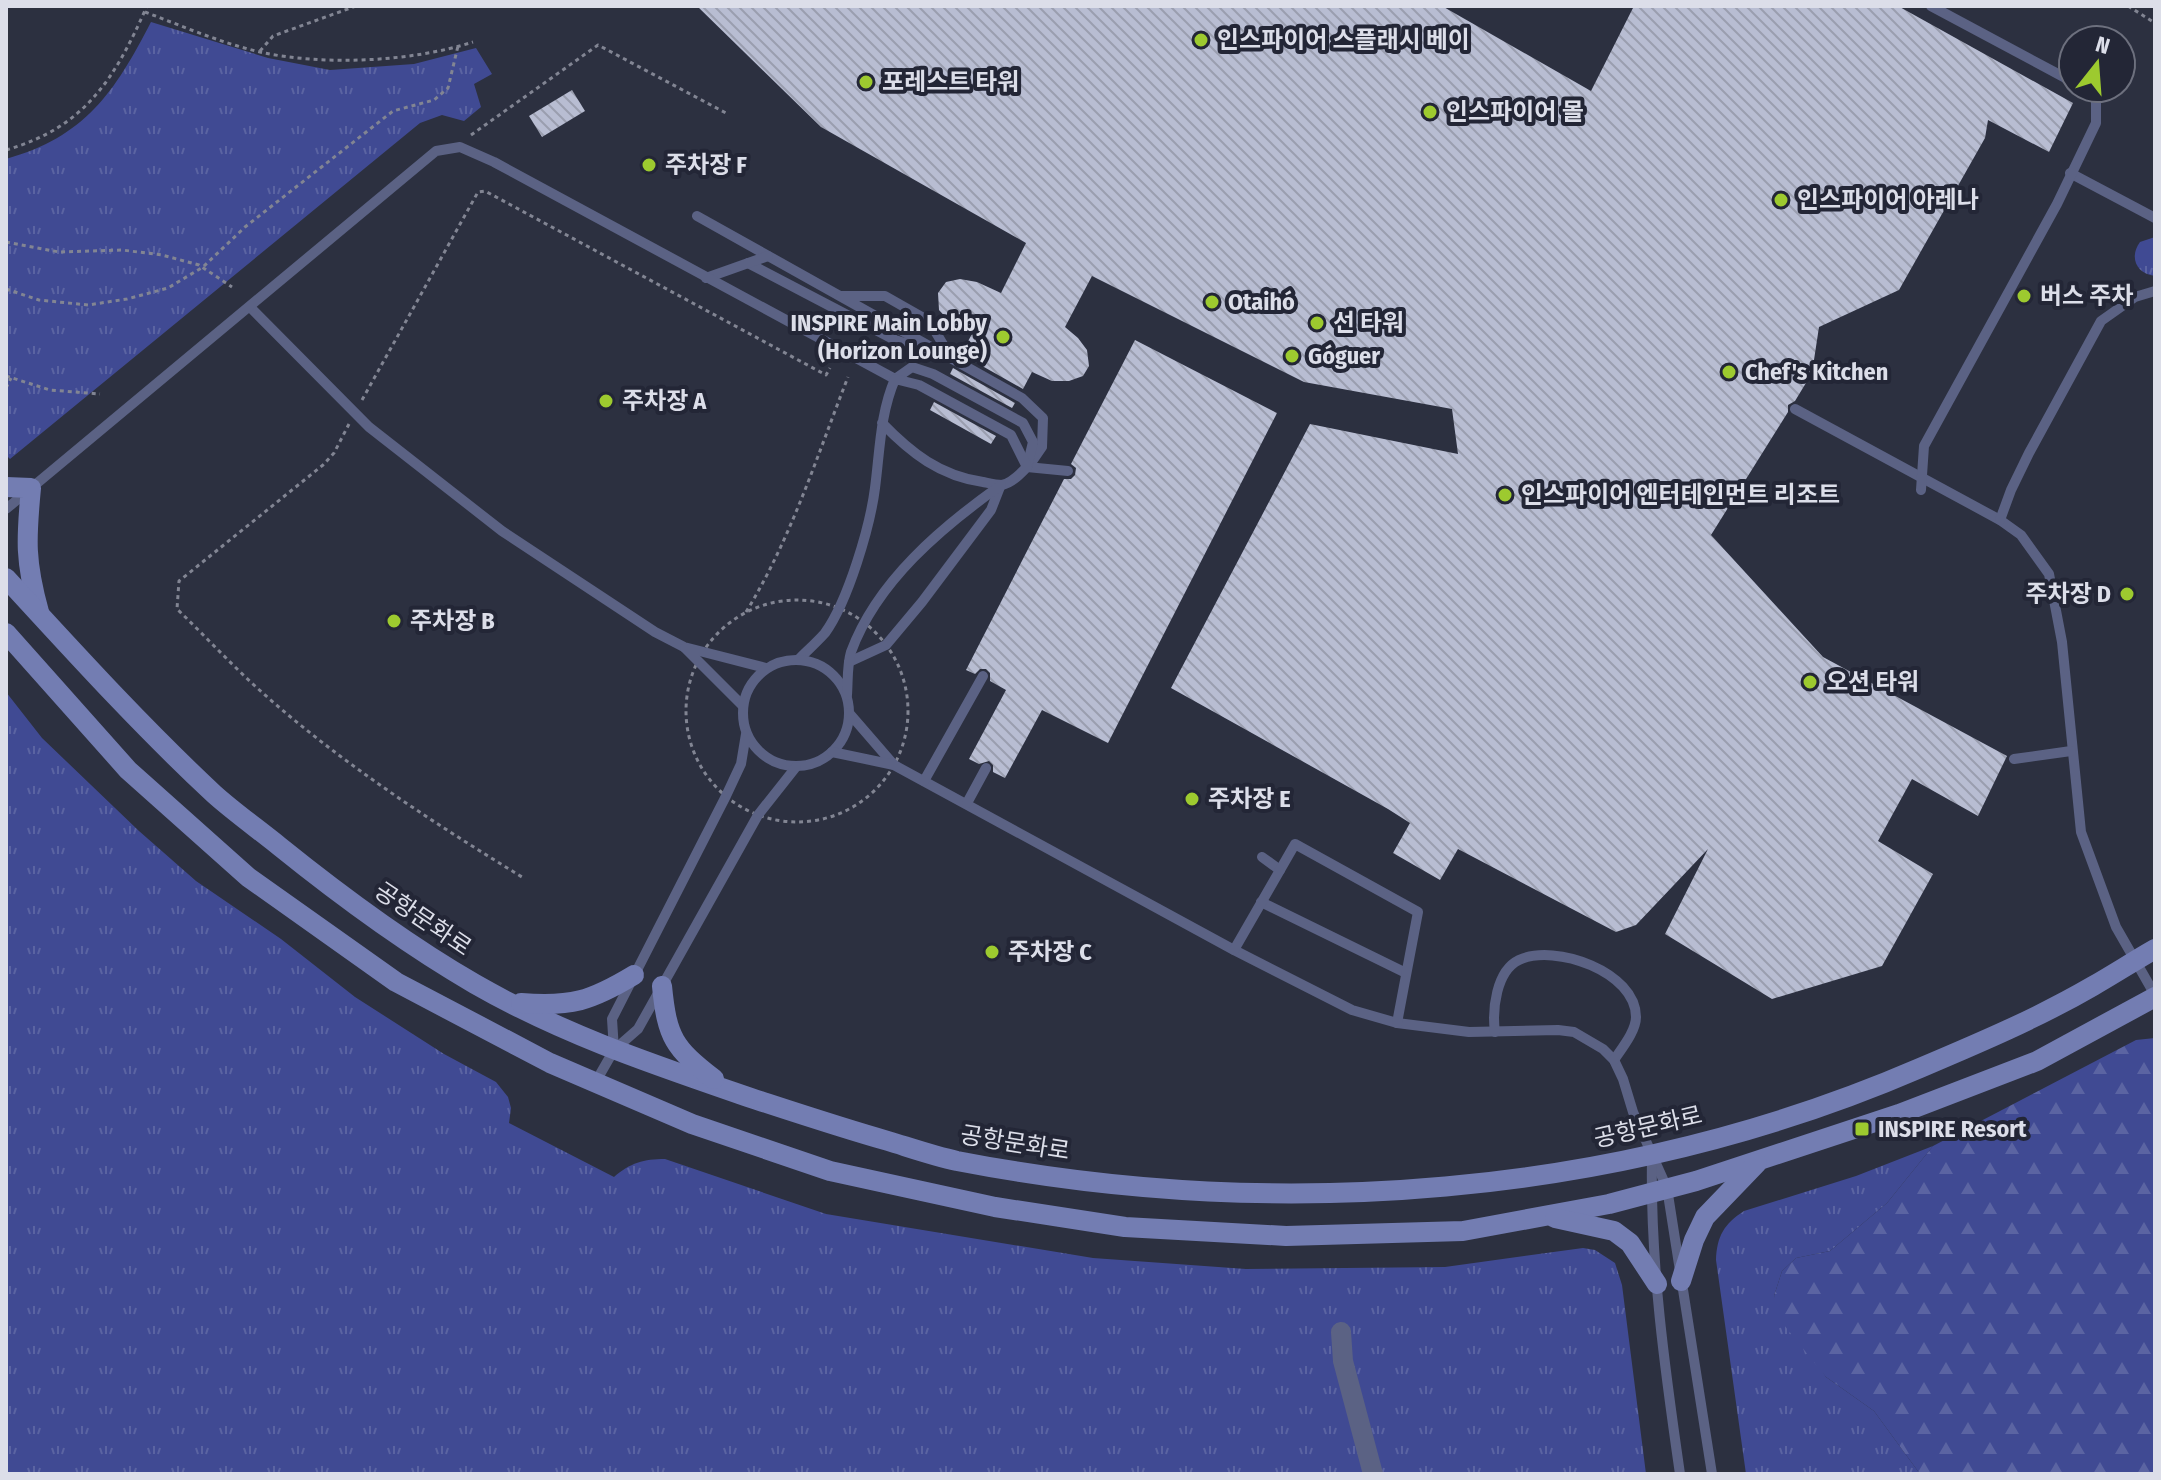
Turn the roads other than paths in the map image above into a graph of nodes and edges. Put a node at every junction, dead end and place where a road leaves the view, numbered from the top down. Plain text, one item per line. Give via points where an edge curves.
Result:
1 (1931, 6) edge
2 (2057, 73) edge
3 (2096, 104) edge
4 (2070, 173) junction
5 (697, 216) dead end
6 (2155, 218) edge
7 (768, 256) junction
8 (748, 263) junction
9 (706, 278) junction
10 (2155, 291) edge
11 (840, 296) junction
12 (250, 307) junction
13 (951, 358) junction
14 (895, 379) junction
15 (1795, 409) dead end
16 (882, 423) junction
17 (1027, 467) junction
18 (1068, 471) dead end
19 (1920, 475) junction
20 (1001, 485) junction
21 (6, 487) edge
22 (31, 488) junction
23 (1921, 490) dead end
24 (6, 509) edge
25 (2000, 520) junction
26 (6, 578) edge
27 (40, 615) junction
28 (6, 633) edge
29 (700, 656) junction
30 (799, 659) junction
31 (849, 662) junction
32 (766, 668) junction
33 (983, 676) dead end
34 (847, 697) junction
35 (742, 705) junction
36 (849, 713) junction
37 (746, 734) junction
38 (2071, 751) junction
39 (832, 752) junction
40 (2014, 759) dead end
41 (894, 765) junction
42 (796, 767) junction
43 (986, 768) dead end
44 (924, 781) junction
45 (967, 803) junction
46 (1262, 857) dead end
47 (1280, 870) junction
48 (1261, 902) junction
49 (2155, 949) edge
50 (1234, 950) junction
51 (2135, 960) junction
52 (1406, 973) junction
53 (634, 975) junction
54 (662, 986) junction
55 (2155, 996) edge
56 (510, 1002) junction
57 (1397, 1023) junction
58 (1495, 1032) junction
59 (614, 1050) junction
60 (1614, 1060) junction
61 (595, 1083) junction
62 (727, 1089) junction
63 (1652, 1156) junction
64 (1760, 1160) junction
65 (1659, 1190) junction
66 (1543, 1216) junction
67 (1681, 1281) junction
68 (1657, 1284) junction
69 (1341, 1332) dead end
70 (1373, 1474) edge
71 (1680, 1474) edge
72 (1712, 1474) edge

1 - 2 lane
3 - 4 lane via 2096,123
4 - 6 lane
4 - 19 lane via 1924,446
5 - 7 lane
7 - 8 lane
7 - 11 lane
8 - 9 lane
8 - 13 lane via 895,340
9 - 12 lane via 460,147 436,151
9 - 14 lane
10 - 25 lane via 2135,297 2101,321 2029,453
11 - 13 lane
11 - 13 lane via 885,296 896,302 929,321
12 - 22 lane
12 - 29 lane via 369,427 502,531
13 - 17 lane via 1022,398 1043,418 1042,447
14 - 16 lane
14 - 17 lane via 919,385 1011,435
14 - 17 lane via 912,367 933,374 1023,423 1033,442
15 - 19 lane
16 - 20 lane via 911,452 940,470
16 - 30 lane via 863,542 825,632
17 - 18 lane
17 - 20 lane
19 - 23 lane
19 - 25 lane
20 - 31 lane via 952,520 897,577 864,623
20 - 31 lane via 991,510 886,645
21 - 22 street
22 - 24 lane
22 - 27 street via 25,541
25 - 38 lane via 2021,535 2049,574 2062,642
26 - 27 street, 공항문화로
27 - 56 street, 공항문화로 via 218,797 338,893
28 - 61 street via 128,770 248,877 396,982
29 - 32 lane
29 - 35 lane
30 - 32 lane
30 - 34 lane via 829,671
31 - 34 lane
32 - 35 lane
33 - 44 lane
34 - 36 lane
35 - 37 lane
36 - 39 lane via 848,728
36 - 41 lane
37 - 42 lane via 766,758
37 - 53 lane via 741,764
38 - 40 lane
38 - 51 lane via 2081,832 2116,927
39 - 41 lane
39 - 42 lane
41 - 44 lane
42 - 54 lane via 758,815
43 - 45 lane
44 - 45 lane
45 - 50 lane
46 - 47 lane
47 - 48 lane
47 - 52 lane via 1295,844 1418,912
48 - 50 lane
48 - 52 lane
49 - 51 street, 공항문화로
50 - 57 lane via 1352,1010
51 - 55 lane
51 - 63 street, 공항문화로 via 2053,1007 1915,1071 1799,1114
52 - 57 lane
53 - 56 street via 582,1002
53 - 59 lane via 612,1019
54 - 59 lane via 638,1029
54 - 62 street via 672,1039
55 - 64 street via 2037,1061
56 - 59 street, 공항문화로
57 - 58 lane
58 - 60 lane via 1574,1032
58 - 60 lane via 1496,999 1504,974 1516,961 1531,956 1591,964 1633,997 1636,1020
59 - 61 lane
59 - 62 street, 공항문화로
60 - 63 lane
61 - 66 street via 692,1124 830,1171 995,1207 1125,1227 1286,1236 1463,1231
62 - 63 street, 공항문화로 via 953,1160 1121,1186 1298,1194 1439,1188
63 - 65 lane
63 - 65 lane
64 - 65 street
64 - 67 street via 1705,1217
65 - 66 street
65 - 67 lane
65 - 68 lane
66 - 68 street via 1614,1231 1630,1243
67 - 72 lane
68 - 71 lane
69 - 70 street via 1343,1361

